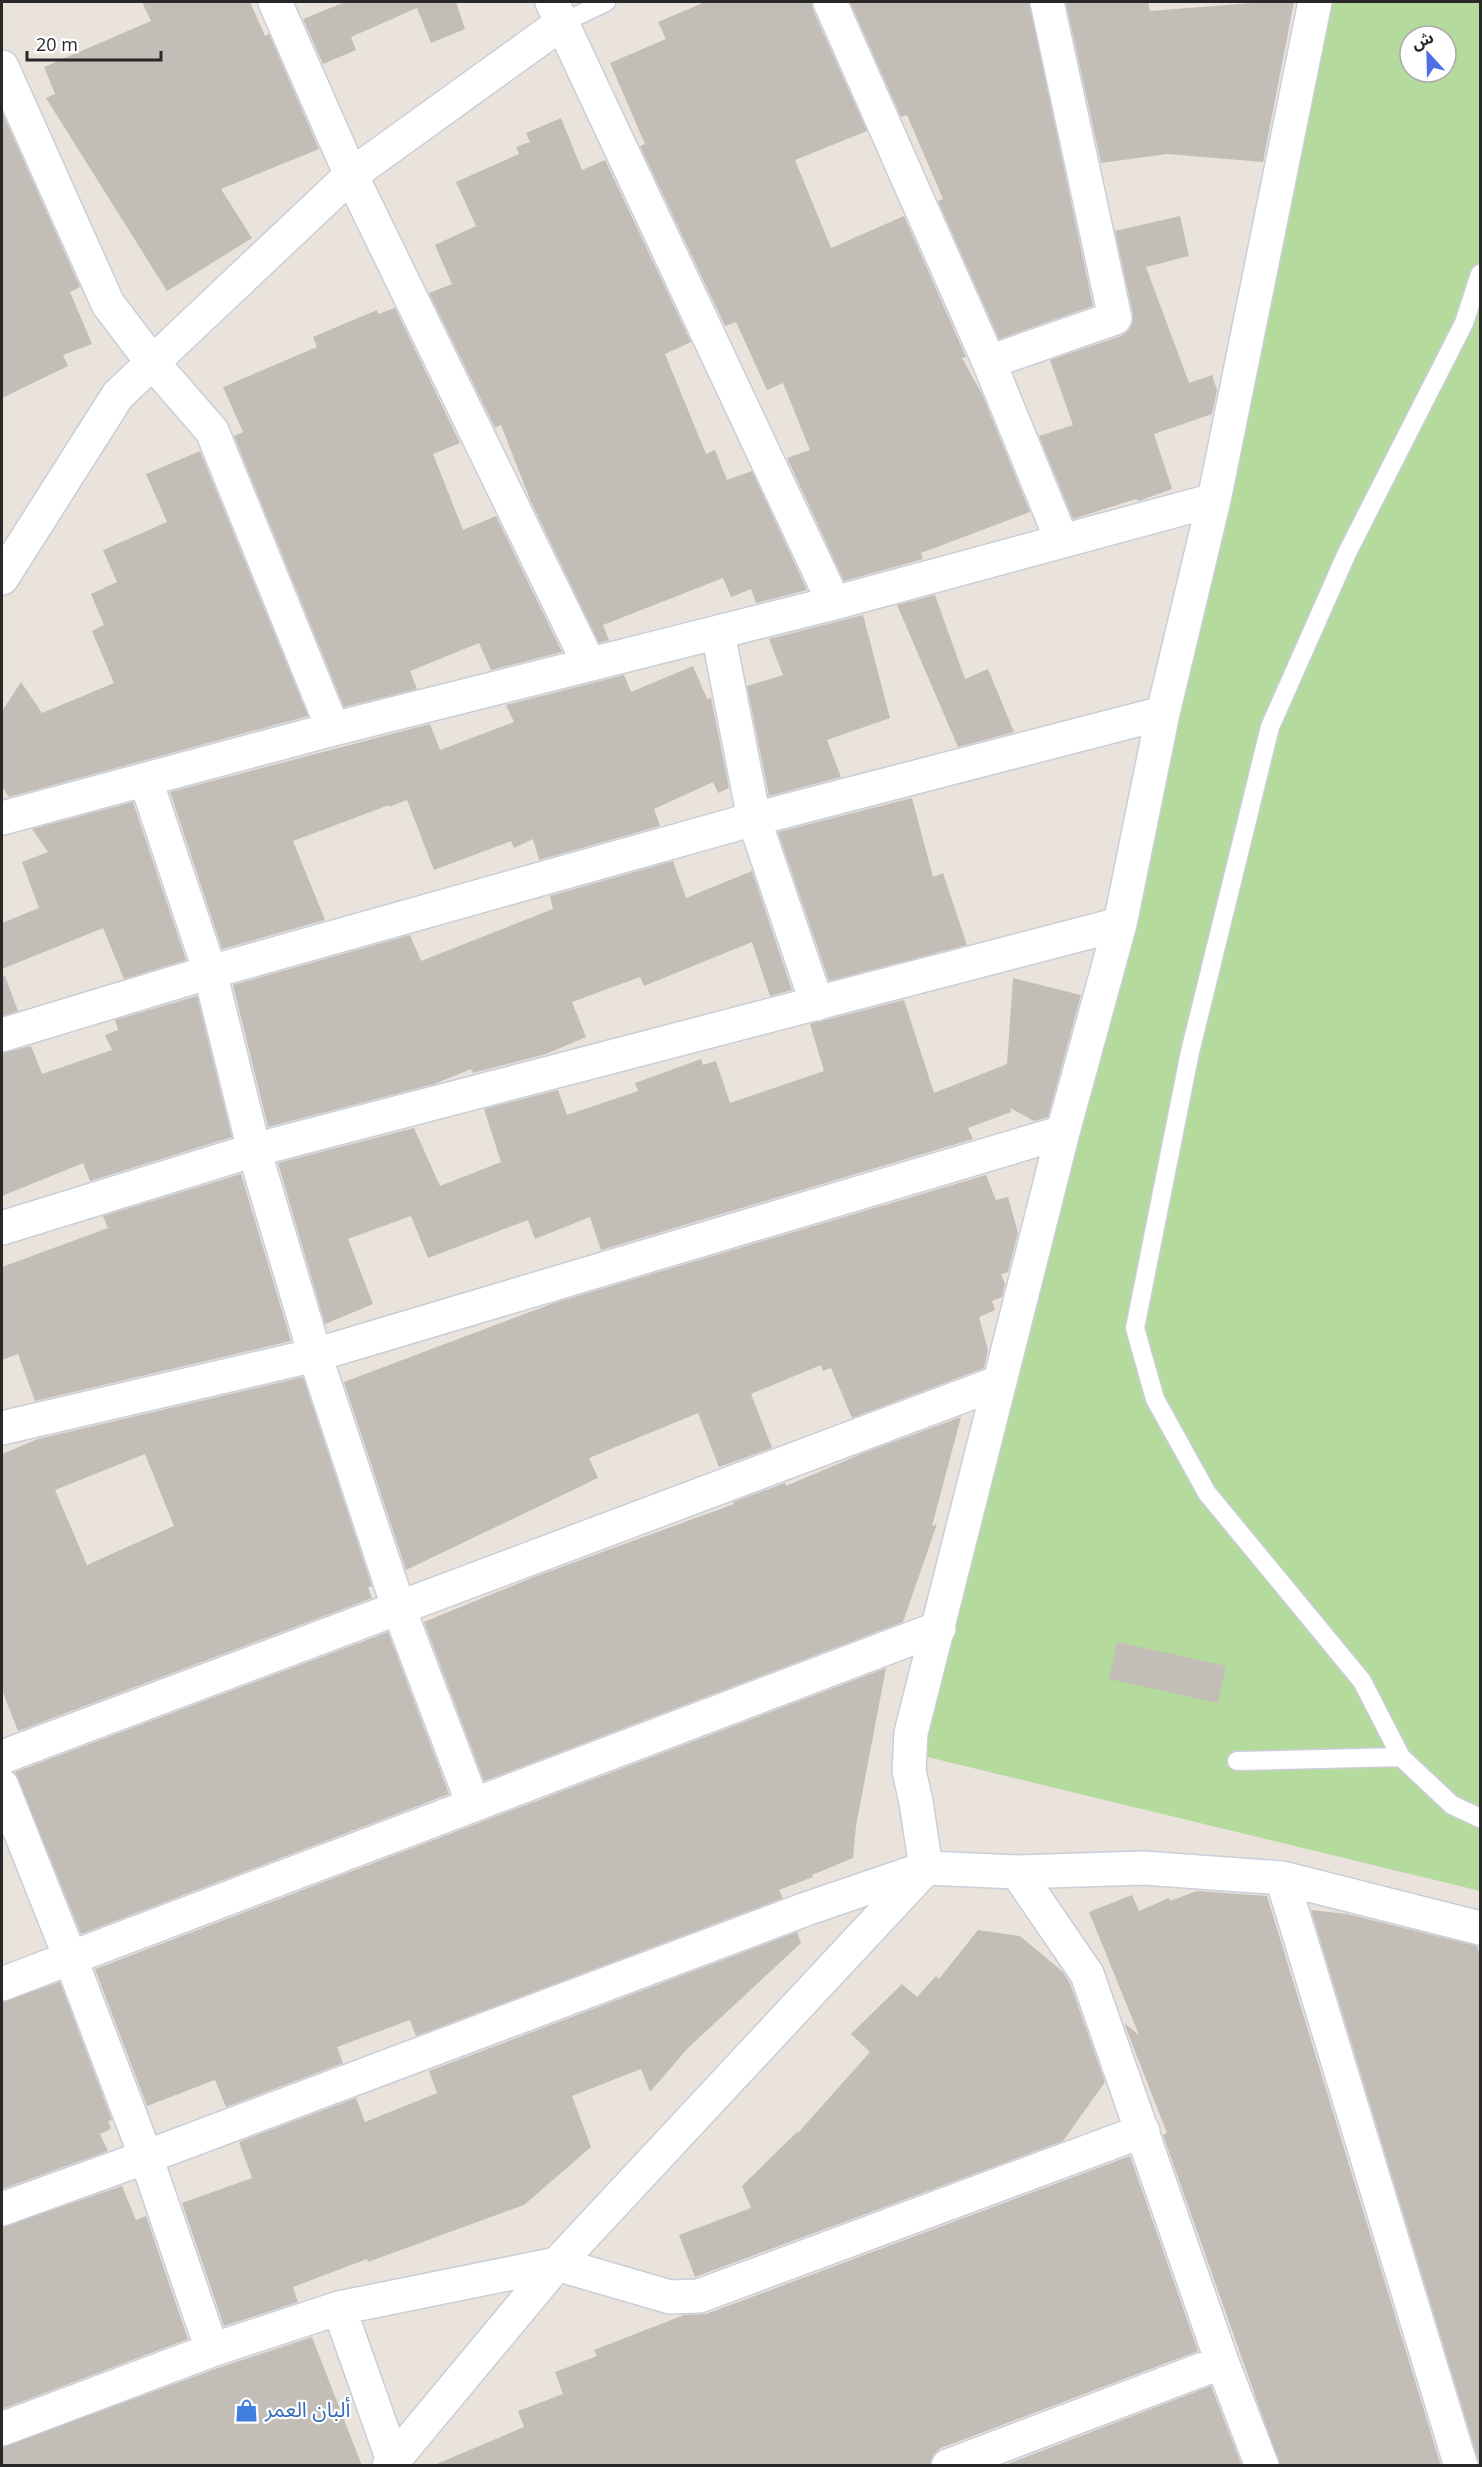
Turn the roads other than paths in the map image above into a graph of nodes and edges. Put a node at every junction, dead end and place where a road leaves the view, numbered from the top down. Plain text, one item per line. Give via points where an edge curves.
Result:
1 (275, 2) edge
2 (606, 2) edge
3 (830, 2) edge
4 (1047, 2) edge
5 (1315, 2) edge
6 (557, 12) edge
7 (2, 67) edge
8 (351, 175) junction
9 (1480, 274) edge
10 (152, 362) junction
11 (988, 362) junction
12 (1214, 500) junction
13 (1062, 541) junction
14 (2, 578) edge
15 (834, 603) junction
16 (718, 633) junction
17 (589, 664) junction
18 (1163, 713) junction
19 (333, 729) junction
20 (146, 781) junction
21 (2, 818) edge
22 (754, 819) junction
23 (1120, 924) junction
24 (210, 972) junction
25 (817, 1004) junction
26 (2, 1035) edge
27 (1063, 1132) junction
28 (254, 1150) junction
29 (2, 1228) edge
30 (315, 1355) junction
31 (1000, 1382) junction
32 (2, 1428) edge
33 (399, 1609) junction
34 (939, 1629) junction
35 (2, 1757) edge
36 (1401, 1757) junction
37 (1237, 1761) dead end
38 (2, 1786) edge
39 (473, 1804) junction
40 (1480, 1818) edge
41 (926, 1868) junction
42 (1017, 1872) junction
43 (1282, 1878) junction
44 (1480, 1928) edge
45 (70, 1957) junction
46 (2, 1984) edge
47 (1143, 2131) junction
48 (146, 2157) junction
49 (2, 2209) edge
50 (556, 2264) junction
51 (339, 2308) junction
52 (212, 2350) junction
53 (1222, 2362) junction
54 (2, 2429) edge
55 (393, 2464) edge
56 (948, 2466) edge
57 (1262, 2466) edge
58 (1461, 2466) edge

1 - 8 street
2 - 6 lane
3 - 11 street
4 - 11 street via 1115,318
5 - 12 street
6 - 8 street
6 - 15 street
7 - 10 street via 108,304
8 - 10 street
8 - 17 street
9 - 36 lane via 1464,323 1347,553 1270,727 1190,1052 1135,1328 1155,1399 1208,1493 1362,1681
10 - 14 street via 118,395
10 - 19 street via 212,431
11 - 13 street
12 - 13 street
12 - 18 street
13 - 15 street
15 - 16 street
16 - 17 street
16 - 22 street
17 - 19 street
18 - 22 street
18 - 23 street
19 - 20 street
20 - 21 street
20 - 24 street
22 - 24 street
22 - 25 street
23 - 25 street
23 - 27 street
24 - 26 street
24 - 28 street
25 - 28 street
27 - 30 street
27 - 31 street
28 - 29 street
28 - 30 street
30 - 32 street
30 - 33 street
31 - 33 street
31 - 34 street
33 - 35 street
33 - 39 street
34 - 39 street
34 - 41 street via 911,1733 909,1771
36 - 37 lane
36 - 40 lane via 1452,1805
38 - 45 street
39 - 45 street
41 - 42 street
41 - 48 street via 806,1909
41 - 50 street
42 - 43 street via 1143,1868
42 - 47 street via 1087,1974
43 - 44 street
43 - 58 street
45 - 46 street
45 - 48 street
47 - 50 street via 699,2296 670,2297
47 - 53 street
48 - 49 street
48 - 52 street
50 - 51 street
50 - 55 street
51 - 52 street
51 - 55 street
52 - 54 street
53 - 56 street
53 - 57 street

